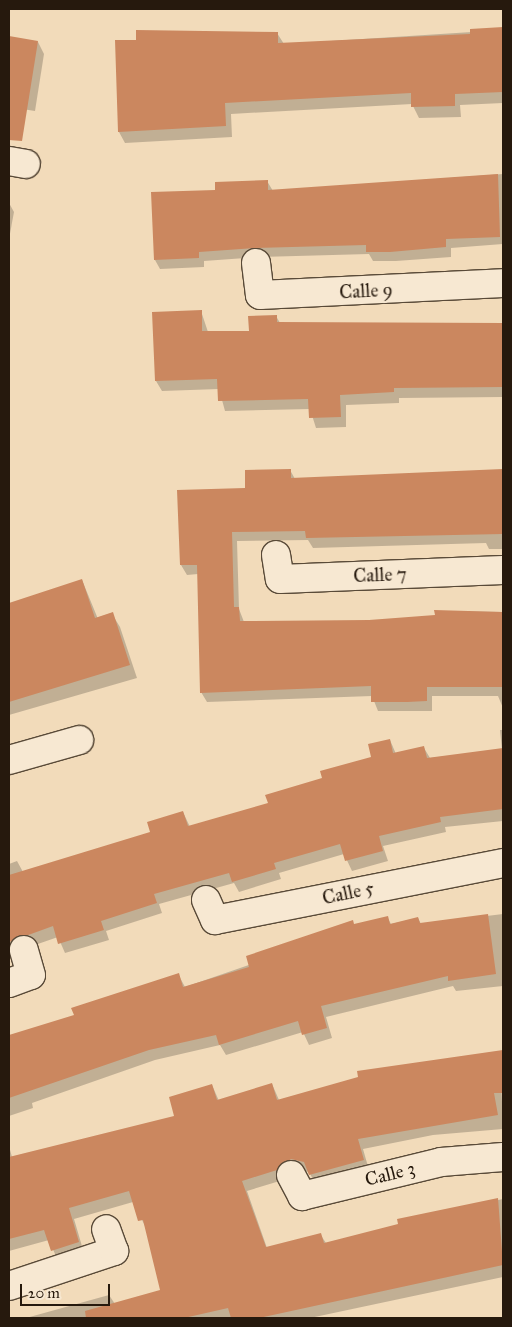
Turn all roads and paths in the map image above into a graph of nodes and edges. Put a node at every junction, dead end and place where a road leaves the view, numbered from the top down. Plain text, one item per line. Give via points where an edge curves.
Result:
1 (256, 263) dead end
2 (503, 283) edge
3 (276, 556) dead end
4 (503, 570) edge
5 (80, 740) dead end
6 (9, 760) edge
7 (503, 863) edge
8 (206, 900) dead end
9 (24, 950) dead end
10 (9, 983) edge
11 (503, 1157) edge
12 (291, 1175) dead end
13 (106, 1229) dead end
14 (9, 1286) edge

1 - 2 street, Calle 9 via 260,295
3 - 4 street, Calle 7 via 280,580
5 - 6 street
7 - 8 street, Calle 5 via 216,920
9 - 10 street via 31,974
11 - 12 street, Calle 3 via 441,1162 302,1196
13 - 14 street via 114,1251

